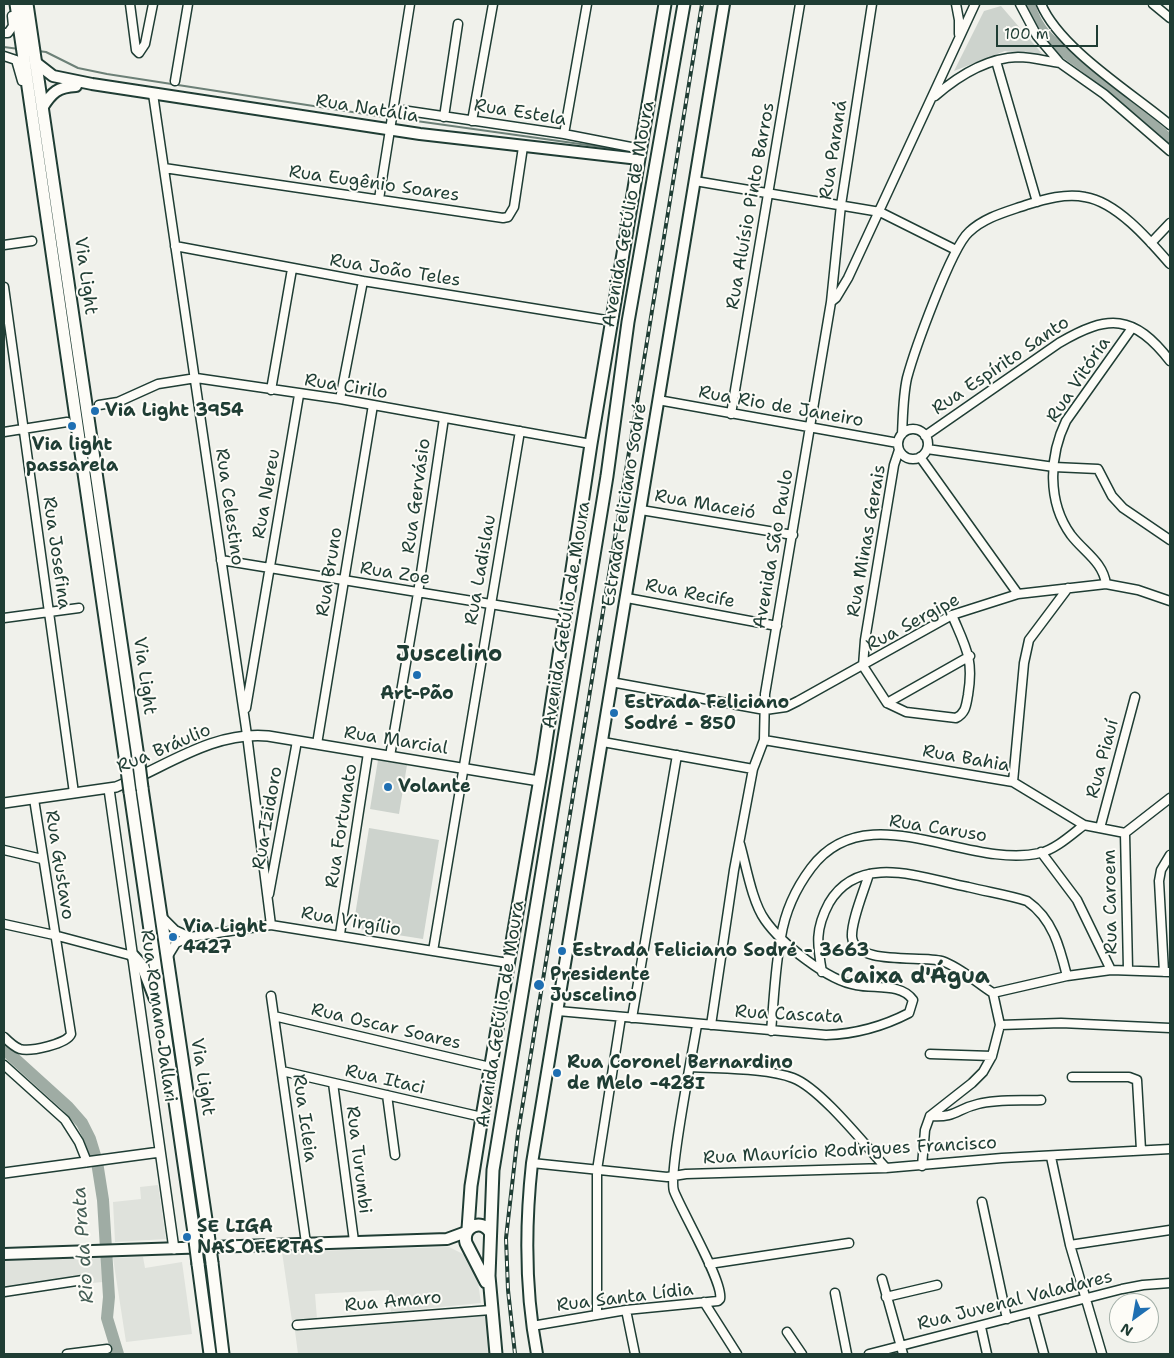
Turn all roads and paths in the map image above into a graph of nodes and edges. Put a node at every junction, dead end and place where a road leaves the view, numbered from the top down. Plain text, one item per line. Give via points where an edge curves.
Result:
1 (11, 4) edge
2 (16, 4) edge
3 (27, 4) edge
4 (130, 4) edge
5 (153, 4) edge
6 (188, 4) edge
7 (410, 4) edge
8 (493, 4) edge
9 (587, 4) edge
10 (665, 4) edge
11 (684, 4) edge
12 (724, 4) edge
13 (800, 4) edge
14 (872, 4) edge
15 (956, 4) edge
16 (975, 4) edge
17 (1020, 4) edge
18 (1041, 4) edge
19 (1152, 4) edge
20 (1170, 18) edge
21 (458, 24) dead end
22 (4, 33) edge
23 (26, 38) junction
24 (958, 40) junction
25 (4, 56) edge
26 (31, 60) junction
27 (996, 61) junction
28 (1060, 63) junction
29 (175, 81) dead end
30 (92, 84) junction
31 (153, 94) junction
32 (932, 98) junction
33 (42, 108) junction
34 (395, 111) junction
35 (444, 117) junction
36 (472, 121) junction
37 (34, 125) junction
38 (1170, 125) edge
39 (391, 127) junction
40 (564, 134) junction
41 (523, 147) junction
42 (1170, 151) edge
43 (640, 154) junction
44 (164, 168) junction
45 (695, 181) junction
46 (769, 192) junction
47 (379, 199) junction
48 (1037, 202) junction
49 (841, 205) junction
50 (880, 212) junction
51 (630, 213) junction
52 (646, 216) junction
53 (1170, 223) edge
54 (32, 241) dead end
55 (1151, 243) junction
56 (4, 245) edge
57 (176, 246) junction
58 (956, 250) junction
59 (1170, 264) edge
60 (292, 269) junction
61 (363, 282) junction
62 (4, 287) edge
63 (831, 302) junction
64 (612, 320) junction
65 (1132, 328) junction
66 (1170, 361) edge
67 (196, 378) junction
68 (271, 390) junction
69 (299, 395) junction
70 (340, 400) junction
71 (658, 400) junction
72 (99, 406) dead end
73 (373, 406) junction
74 (731, 414) junction
75 (444, 418) junction
76 (67, 422) dead end
77 (809, 427) junction
78 (24, 429) junction
79 (520, 431) junction
80 (4, 432) edge
81 (902, 434) junction
82 (925, 436) junction
83 (591, 444) junction
84 (899, 447) junction
85 (927, 449) junction
86 (920, 457) junction
87 (1054, 467) junction
88 (607, 476) junction
89 (641, 510) junction
90 (579, 522) junction
91 (793, 536) junction
92 (1170, 540) edge
93 (594, 549) junction
94 (221, 560) junction
95 (269, 568) junction
96 (344, 580) junction
97 (1106, 584) junction
98 (1068, 588) junction
99 (418, 592) junction
100 (1018, 594) junction
101 (626, 598) junction
102 (1170, 601) edge
103 (491, 604) junction
104 (79, 608) dead end
105 (48, 612) junction
106 (952, 615) junction
107 (564, 616) junction
108 (4, 618) edge
109 (777, 626) junction
110 (970, 656) junction
111 (863, 666) junction
112 (611, 682) junction
113 (1135, 697) dead end
114 (887, 703) junction
115 (765, 710) junction
116 (244, 716) junction
117 (247, 735) junction
118 (764, 740) junction
119 (297, 741) junction
120 (603, 742) junction
121 (317, 744) junction
122 (368, 753) junction
123 (677, 755) junction
124 (390, 756) junction
125 (463, 768) junction
126 (753, 769) junction
127 (539, 781) junction
128 (1013, 782) junction
129 (109, 789) junction
130 (74, 793) junction
131 (1170, 798) edge
132 (34, 799) junction
133 (4, 803) edge
134 (1084, 825) junction
135 (1100, 828) junction
136 (1125, 833) junction
137 (740, 842) junction
138 (4, 850) edge
139 (279, 851) junction
140 (262, 852) junction
141 (1041, 852) junction
142 (1170, 855) edge
143 (42, 859) junction
144 (869, 874) junction
145 (268, 900) junction
146 (161, 916) junction
147 (4, 924) edge
148 (271, 925) junction
149 (340, 934) junction
150 (54, 935) junction
151 (781, 936) junction
152 (190, 937) junction
153 (434, 951) junction
154 (132, 956) junction
155 (166, 959) junction
156 (508, 963) junction
157 (1128, 969) junction
158 (1110, 970) junction
159 (1167, 972) edge
160 (822, 973) junction
161 (1067, 976) junction
162 (994, 994) junction
163 (271, 996) dead end
164 (558, 1011) junction
165 (274, 1016) junction
166 (620, 1017) junction
167 (632, 1018) junction
168 (164, 1023) junction
169 (697, 1025) junction
170 (711, 1025) junction
171 (1000, 1025) junction
172 (1170, 1028) edge
173 (771, 1031) junction
174 (4, 1037) edge
175 (930, 1054) dead end
176 (992, 1056) junction
177 (4, 1066) edge
178 (490, 1067) junction
179 (690, 1067) junction
180 (282, 1071) junction
181 (1072, 1077) dead end
182 (333, 1083) junction
183 (387, 1095) junction
184 (1040, 1100) dead end
185 (930, 1116) junction
186 (482, 1117) junction
187 (1170, 1149) edge
188 (1141, 1150) junction
189 (160, 1152) junction
190 (396, 1156) dead end
191 (1051, 1157) junction
192 (90, 1162) junction
193 (532, 1163) junction
194 (922, 1166) junction
195 (886, 1168) junction
196 (598, 1170) junction
197 (4, 1173) edge
198 (673, 1176) junction
199 (982, 1202) dead end
200 (467, 1230) junction
201 (1170, 1230) edge
202 (490, 1232) junction
203 (447, 1239) junction
204 (354, 1242) junction
205 (306, 1243) junction
206 (849, 1243) dead end
207 (490, 1244) junction
208 (1070, 1245) junction
209 (468, 1246) junction
210 (174, 1249) junction
211 (4, 1254) edge
212 (709, 1264) junction
213 (882, 1279) dead end
214 (83, 1280) dead end
215 (1170, 1283) edge
216 (937, 1285) dead end
217 (489, 1288) junction
218 (4, 1292) edge
219 (835, 1293) dead end
220 (886, 1296) junction
221 (1086, 1298) junction
222 (704, 1302) junction
223 (491, 1310) junction
224 (626, 1310) junction
225 (1033, 1313) junction
226 (597, 1314) junction
227 (1007, 1319) junction
228 (297, 1325) dead end
229 (532, 1326) junction
230 (981, 1326) junction
231 (787, 1332) dead end
232 (899, 1346) junction
233 (107, 1349) dead end
234 (67, 1354) edge
235 (210, 1354) edge
236 (223, 1354) edge
237 (496, 1354) edge
238 (537, 1354) edge
239 (635, 1354) edge
240 (738, 1354) edge
241 (802, 1354) edge
242 (847, 1354) edge
243 (869, 1354) edge
244 (903, 1354) edge
245 (988, 1354) edge
246 (1044, 1354) edge
247 (1102, 1354) edge

1 - 22 street via 13,26
2 - 23 main road, Via Light
3 - 23 main road, Via Light
4 - 5 street via 139,53 145,44
6 - 29 street
7 - 34 street
8 - 36 street
9 - 40 street
10 - 43 main road, Avenida Getúlio de Moura
11 - 52 main road, Avenida Getúlio de Moura
12 - 45 main road, Estrada Feliciano Sodré
13 - 46 street, Rua Aluísio Pinto Barros
14 - 49 street, Rua Paraná
15 - 24 street
16 - 24 street, Avenida São Paulo
17 - 28 street via 1037,36
18 - 38 street via 1063,38
19 - 20 street
21 - 35 street
23 - 26 main road, Via Light
24 - 32 street, Avenida São Paulo
25 - 37 street via 12,57 18,63
26 - 30 main road, Rua Natália via 54,76
26 - 33 main road, Via Light
26 - 37 main road, Via Light
27 - 28 street, Avenida São Paulo via 1018,57
27 - 32 street, Avenida São Paulo via 965,74
27 - 48 street
28 - 42 street via 1108,97
30 - 31 main road, Rua Natália
30 - 33 main road, Rua Natália via 58,89
31 - 39 main road, Rua Natália
31 - 44 street, Rua Celestino
32 - 50 street, Avenida São Paulo
33 - 146 main road, Via Light, bridge
34 - 35 street, Rua Estela
34 - 39 street
35 - 36 street, Rua Estela
36 - 40 street, Rua Estela
37 - 168 main road, Via Light, bridge
39 - 41 main road, Rua Natália
39 - 47 street
40 - 43 street, Rua Estela
41 - 43 main road, Rua Natália
41 - 47 street, Rua Eugênio Soares via 514,207 508,217
43 - 51 main road, Avenida Getúlio de Moura
44 - 47 street, Rua Eugênio Soares
44 - 57 street, Rua Celestino
45 - 46 street
45 - 71 main road, Estrada Feliciano Sodré
46 - 49 street
46 - 74 street, Rua Aluísio Pinto Barros
48 - 55 street via 1064,196 1086,197 1121,216
48 - 58 street via 982,221
49 - 50 street
49 - 63 street, Rua Paraná
50 - 58 street
50 - 63 street, Avenida São Paulo via 848,278
51 - 52 main road
51 - 64 main road, Avenida Getúlio de Moura
52 - 88 main road, Avenida Getúlio de Moura via 619,375
53 - 55 street
54 - 56 street
55 - 59 street
57 - 60 street, Rua João Teles
57 - 67 street, Rua Celestino
58 - 81 street via 907,379
60 - 61 street, Rua João Teles
60 - 68 street
61 - 64 street, Rua João Teles
61 - 70 street
62 - 78 street, Rua Josefina
63 - 77 street, Avenida São Paulo
64 - 83 main road, Avenida Getúlio de Moura
65 - 66 street, Rua Espírito Santo via 1156,342
65 - 82 street, Rua Espírito Santo via 1101,322 1082,330
65 - 87 street, Rua Vitória via 1066,420
67 - 68 street, Rua Cirilo
67 - 72 street, Rua Cirilo via 158,384 118,402
67 - 94 street, Rua Celestino
68 - 69 street, Rua Cirilo
69 - 70 street, Rua Cirilo
69 - 95 street, Rua Nereu
70 - 73 street, Rua Cirilo
71 - 74 street, Rua Rio de Janeiro
71 - 89 main road, Estrada Feliciano Sodré
73 - 75 street, Rua Cirilo
73 - 96 street, Rua Bruno
74 - 77 street, Rua Rio de Janeiro
75 - 79 street, Rua Cirilo
75 - 99 street, Rua Gervásio
76 - 78 street
77 - 84 street, Rua Rio de Janeiro
77 - 91 street, Avenida São Paulo
78 - 80 street
78 - 105 street, Rua Josefina
79 - 83 street, Rua Cirilo
79 - 103 street, Rua Ladislau
81 - 82 street via 914,429
81 - 84 street
82 - 85 street
83 - 88 main road via 594,449 591,478 597,483
83 - 90 main road, Avenida Getúlio de Moura
84 - 86 street via 911,458
84 - 111 street, Rua Minas Gerais
85 - 86 street
85 - 87 street
86 - 100 street
87 - 92 street via 1092,468 1102,473 1112,496 1123,508
87 - 97 street, Rua Vitória via 1054,495 1066,526 1102,568
88 - 93 main road, Avenida Getúlio de Moura
89 - 91 street, Rua Maceió
89 - 101 main road, Estrada Feliciano Sodré
90 - 93 main road via 586,500 592,497 596,506
90 - 107 main road, Avenida Getúlio de Moura
91 - 109 street, Avenida São Paulo
93 - 202 main road, Avenida Getúlio de Moura via 493,1170
94 - 95 street, Rua Zoe
94 - 116 street, Rua Celestino
95 - 96 street, Rua Zoe
95 - 116 street, Rua Nereu
96 - 99 street, Rua Zoe
96 - 121 street, Rua Bruno
97 - 98 street, Rua Sergipe
97 - 102 street, Rua Sergipe
98 - 100 street, Rua Sergipe
98 - 128 street via 1029,640
99 - 103 street, Rua Zoe
99 - 124 street, Rua Gervásio
100 - 106 street, Rua Sergipe
101 - 109 street, Rua Recife
101 - 112 main road, Estrada Feliciano Sodré
103 - 107 street, Rua Zoe
103 - 125 street, Rua Ladislau
104 - 105 street
105 - 108 street
105 - 130 street, Rua Josefina
106 - 110 street
106 - 111 street, Rua Sergipe
107 - 127 main road, Avenida Getúlio de Moura
109 - 115 street, Avenida São Paulo
110 - 114 street
110 - 114 street via 972,672 966,710 961,716 946,718 906,712
111 - 114 street
111 - 115 street, Rua Sergipe via 786,707
112 - 115 street
112 - 120 main road, Estrada Feliciano Sodré
113 - 135 street, Rua Piauí
115 - 118 street, Avenida São Paulo
116 - 117 street, Rua Celestino
117 - 119 street, Rua Marcial
117 - 129 street, Rua Bráulio via 203,746
117 - 140 street, Rua Celestino
118 - 126 street, Avenida São Paulo
118 - 128 street, Rua Bahia
119 - 121 street, Rua Marcial
119 - 139 street, Rua Izidoro
120 - 123 street
120 - 164 main road, Estrada Feliciano Sodré
121 - 122 street, Rua Marcial
122 - 124 street, Rua Marcial
122 - 149 street, Rua Fortunato
123 - 126 street
123 - 167 street
124 - 125 street, Rua Marcial
125 - 127 street, Rua Marcial
125 - 153 street, Rua Ladislau
126 - 137 street, Avenida São Paulo
127 - 156 main road, Avenida Getúlio de Moura
128 - 134 street, Rua Bahia
129 - 130 street, Rua Bráulio
129 - 154 street, Rua Romano Dallari
130 - 132 street, Rua Bráulio
131 - 136 street
132 - 133 street, Rua Bráulio
132 - 143 street, Rua Gustavo
134 - 135 street, Rua Bahia
134 - 141 street, Rua Caruso
135 - 136 street, Rua Bahia
136 - 157 street, Rua Caroem
137 - 151 street, Rua Cascata via 760,910
137 - 170 street, Avenida São Paulo
138 - 143 street
139 - 140 street
139 - 145 street, Rua Izidoro
140 - 145 street, Rua Celestino
141 - 151 street, Rua Caruso via 1002,854 906,837 856,836 821,855 802,879 789,907
141 - 158 street via 1077,900
142 - 159 street via 1159,881
143 - 150 street, Rua Gustavo
144 - 160 street via 844,884 823,914 817,932
144 - 161 street via 883,872 921,877 1028,901 1037,908 1058,940
144 - 162 street via 853,929 852,939 858,948 868,955 880,957 929,958 944,962
145 - 148 street, Rua Celestino
146 - 152 street via 175,930
146 - 155 main road, Via Light
147 - 150 street
148 - 149 street, Rua Virgílio
148 - 152 street, Rua Virgílio
149 - 153 street, Rua Virgílio
150 - 154 street
150 - 174 street, Rua Gustavo via 71,1026 69,1039 64,1043 23,1050
151 - 160 street, Rua Cascata
151 - 173 street, Rua Caruso
152 - 155 street, Rua Virgílio via 174,946
153 - 156 street, Rua Virgílio
154 - 168 main road via 146,972
154 - 189 street, Rua Romano Dallari
155 - 236 main road, Via Light, bridge
156 - 178 main road, Avenida Getúlio de Moura
157 - 158 street
157 - 159 street
158 - 161 street
160 - 173 street, Rua Cascata via 856,985 906,992 913,1000 913,1006 900,1018 858,1032 826,1035
161 - 162 street
162 - 171 street
163 - 165 street, Rua Icleia
164 - 166 street, Rua Cascata
164 - 193 main road, Estrada Feliciano Sodré
165 - 178 street, Rua Oscar Soares
165 - 180 street, Rua Icleia
166 - 167 street, Rua Cascata
166 - 196 street
167 - 169 street, Rua Cascata
168 - 235 main road, Via Light, bridge
169 - 170 street, Rua Cascata
169 - 179 street
170 - 173 street, Rua Cascata
171 - 172 street via 1061,1023
171 - 176 street
175 - 176 street
176 - 185 street via 972,1083
177 - 192 street via 65,1120
178 - 186 main road, Avenida Getúlio de Moura
179 - 195 street via 780,1074 803,1082
179 - 198 street
180 - 182 street, Rua Itaci
180 - 205 street, Rua Icleia
181 - 188 street via 1129,1077 1137,1080
182 - 183 street, Rua Itaci
182 - 204 street, Rua Turumbi
183 - 186 street, Rua Itaci
183 - 190 street
184 - 185 street via 986,1102 946,1117
185 - 194 street via 925,1130
186 - 200 main road, Avenida Getúlio de Moura
187 - 188 street, Rua Maurício Rodrigues Francisco
188 - 191 street, Rua Maurício Rodrigues Francisco
189 - 192 street
189 - 210 street, Rua Romano Dallari
191 - 194 street, Rua Maurício Rodrigues Francisco
191 - 208 street
192 - 197 street
193 - 196 street, Rua Maurício Rodrigues Francisco
193 - 229 main road, Estrada Feliciano Sodré via 528,1202 528,1297
194 - 195 street, Rua Maurício Rodrigues Francisco
195 - 198 street, Rua Maurício Rodrigues Francisco
196 - 198 street, Rua Maurício Rodrigues Francisco
196 - 226 street
198 - 212 street via 674,1192
199 - 227 street
200 - 202 main road via 480,1225
200 - 203 main road
200 - 209 main road via 465,1239
201 - 208 street
202 - 207 main road
203 - 204 main road
203 - 209 main road
204 - 205 main road
205 - 210 main road
206 - 212 street
207 - 209 main road via 480,1251
207 - 217 main road
208 - 221 street
209 - 217 main road
210 - 211 main road
212 - 222 street, Rua Santa Lídia via 721,1298
213 - 220 street
214 - 218 street
215 - 221 street, Rua Juvenal Valadares via 1143,1285
216 - 220 street
217 - 223 main road
219 - 242 street
220 - 232 street
221 - 225 street, Rua Juvenal Valadares
221 - 247 street
222 - 224 street, Rua Santa Lídia
222 - 240 street
223 - 228 street, Rua Amaro
223 - 237 main road
224 - 226 street, Rua Santa Lídia
224 - 239 street
225 - 227 street, Rua Juvenal Valadares
225 - 246 street
226 - 229 street, Rua Santa Lídia
227 - 230 street, Rua Juvenal Valadares
229 - 238 main road, Estrada Feliciano Sodré
230 - 232 street, Rua Juvenal Valadares
230 - 245 street
231 - 241 street
232 - 243 street, Rua Juvenal Valadares
232 - 244 street
233 - 234 street

